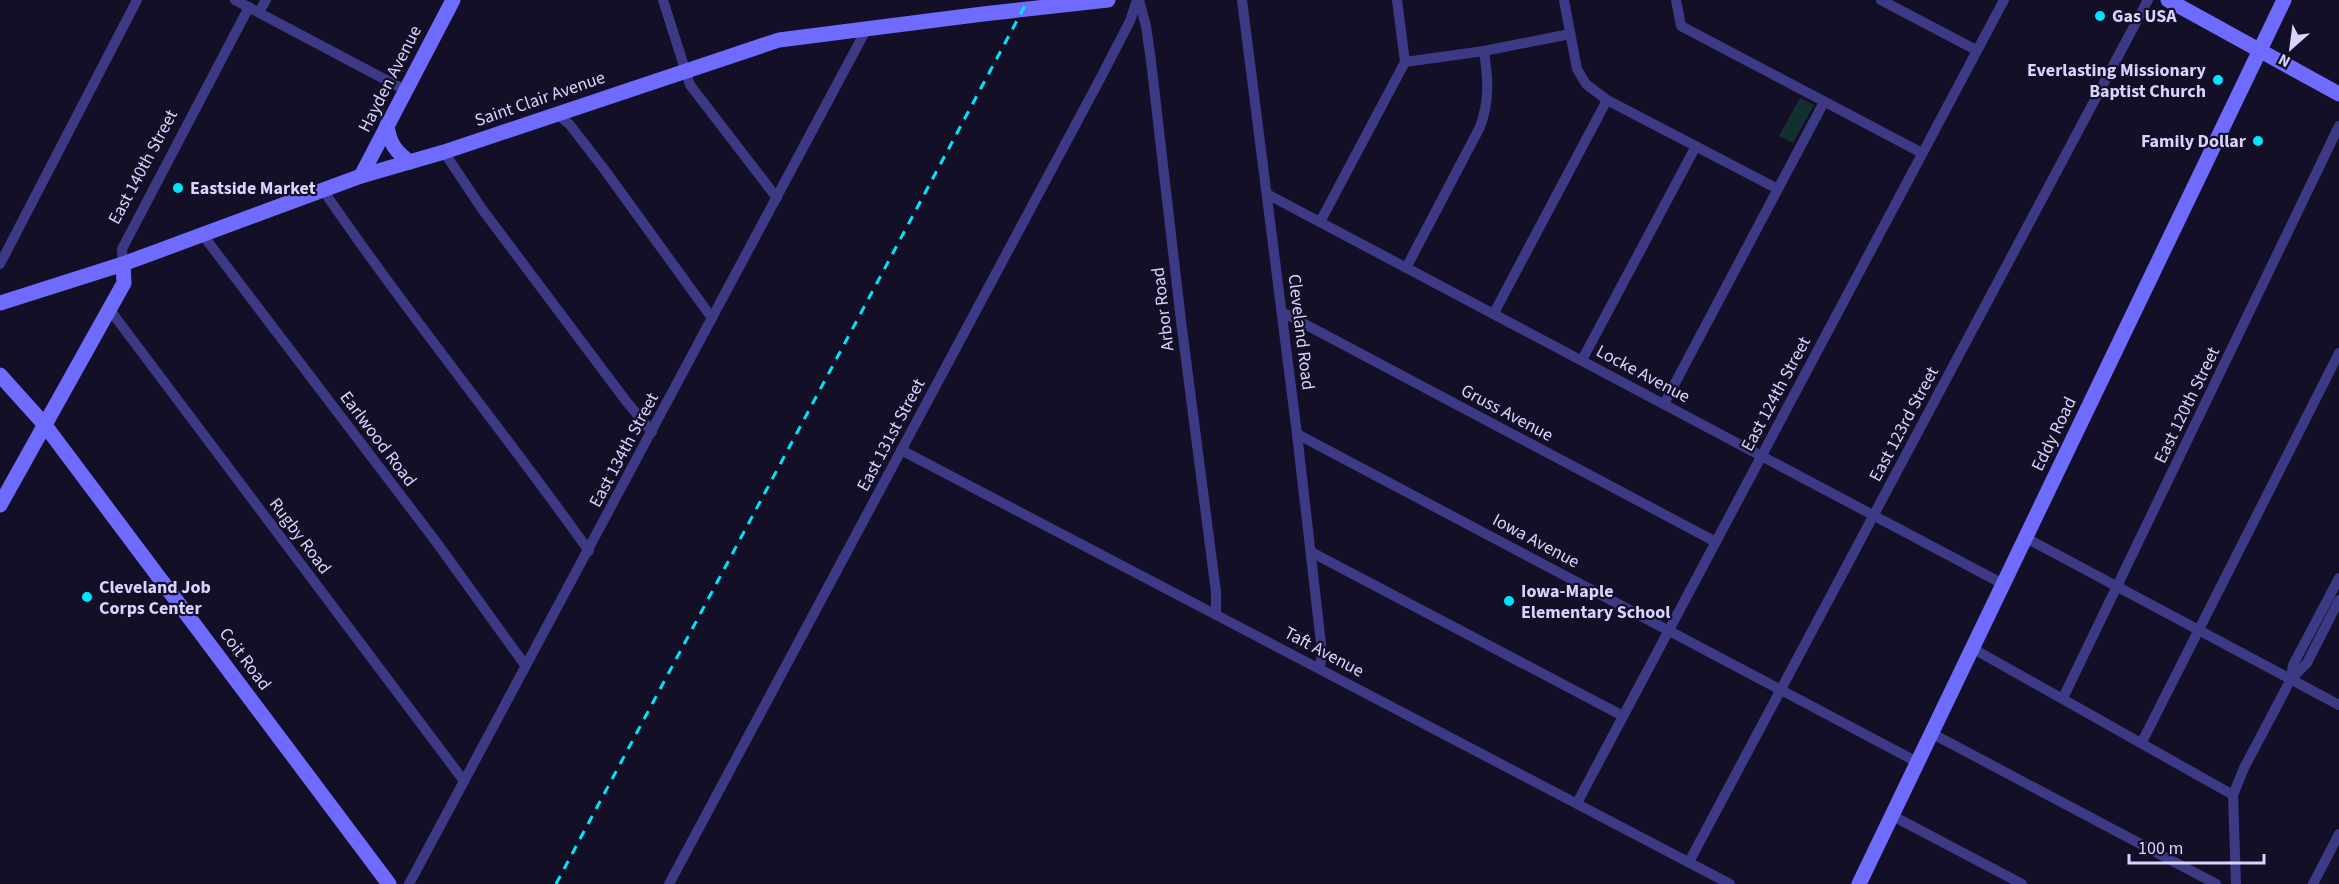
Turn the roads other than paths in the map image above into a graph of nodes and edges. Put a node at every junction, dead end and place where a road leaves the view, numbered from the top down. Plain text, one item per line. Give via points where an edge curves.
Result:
1 (137, 0) edge
2 (235, 0) edge
3 (266, 0) edge
4 (453, 0) edge
5 (663, 0) edge
6 (1108, 0) edge
7 (1138, 0) edge
8 (1242, 0) edge
9 (1397, 0) edge
10 (1563, 0) edge
11 (1676, 0) edge
12 (1881, 0) edge
13 (2004, 0) edge
14 (2148, 0) edge
15 (2168, 0) edge
16 (2284, 0) edge
17 (981, 7) edge
18 (254, 10) junction
19 (866, 30) junction
20 (1569, 34) junction
21 (2260, 50) junction
22 (1484, 51) junction
23 (1976, 51) junction
24 (1405, 62) junction
25 (685, 72) junction
26 (405, 90) junction
27 (2339, 94) edge
28 (1607, 100) junction
29 (1824, 102) junction
30 (556, 113) junction
31 (387, 125) junction
32 (2339, 126) edge
33 (1696, 146) junction
34 (444, 152) junction
35 (1922, 153) junction
36 (410, 162) junction
37 (361, 176) junction
38 (1778, 189) junction
39 (323, 190) junction
40 (1267, 194) junction
41 (777, 198) junction
42 (1320, 222) junction
43 (202, 234) junction
44 (0, 264) edge
45 (123, 264) junction
46 (1406, 268) junction
47 (0, 303) edge
48 (110, 310) junction
49 (1282, 312) junction
50 (1494, 313) junction
51 (712, 318) junction
52 (2339, 353) edge
53 (1582, 360) junction
54 (0, 375) edge
55 (1664, 404) junction
56 (44, 424) junction
57 (652, 432) junction
58 (1298, 434) junction
59 (902, 450) junction
60 (1763, 455) junction
61 (0, 506) edge
62 (1874, 515) junction
63 (2026, 538) junction
64 (1716, 542) junction
65 (589, 551) junction
66 (1311, 552) junction
67 (2339, 578) edge
68 (2003, 584) junction
69 (2118, 587) junction
70 (2339, 600) edge
71 (1216, 614) junction
72 (1670, 630) junction
73 (2199, 630) junction
74 (1972, 648) junction
75 (525, 665) junction
76 (1320, 668) junction
77 (2291, 679) junction
78 (1781, 689) junction
79 (2063, 698) junction
80 (2339, 705) edge
81 (1623, 716) junction
82 (1931, 733) junction
83 (2142, 742) junction
84 (1917, 762) junction
85 (464, 781) junction
86 (2233, 795) junction
87 (1577, 803) junction
88 (1891, 815) junction
89 (2339, 834) edge
90 (1689, 862) junction
91 (389, 884) edge
92 (409, 884) edge
93 (669, 884) edge
94 (1730, 884) edge
95 (1859, 884) edge
96 (2022, 884) edge
97 (2216, 884) edge
98 (2236, 884) edge
99 (2313, 884) edge

1 - 44 street
2 - 18 street
3 - 18 street, East 140th Street
4 - 26 street, Hayden Avenue
5 - 25 street
6 - 17 street, Saint Clair Avenue
7 - 59 street, East 131st Street
7 - 71 street, Arbor Road via 1146,26
8 - 40 street, Cleveland Road
9 - 24 street
10 - 20 street
11 - 29 street via 1681,26
12 - 23 street
13 - 23 street, East 124th Street
14 - 62 street, East 123rd Street
15 - 21 street
16 - 21 street, Eddy Road
17 - 19 street, Saint Clair Avenue
18 - 26 street
18 - 45 street, East 140th Street via 122,249
19 - 25 street, Saint Clair Avenue via 779,40
19 - 41 street, East 134th Street
20 - 22 street
20 - 28 street via 1577,69 1586,84
21 - 27 street
21 - 63 street, Eddy Road
22 - 24 street
22 - 46 street via 1489,86 1487,108
23 - 35 street, East 124th Street
24 - 42 street
25 - 30 street, Saint Clair Avenue
25 - 41 street via 690,85
26 - 31 street, Hayden Avenue
28 - 33 street
28 - 50 street
29 - 35 street
29 - 38 street
30 - 34 street, Saint Clair Avenue
30 - 51 street via 604,168
31 - 36 street via 391,142
31 - 37 street, Hayden Avenue
32 - 69 street, East 120th Street
33 - 38 street
33 - 53 street
34 - 36 street, Saint Clair Avenue
34 - 57 street via 482,209
35 - 60 street, East 124th Street
36 - 37 street, Saint Clair Avenue
37 - 39 street, Saint Clair Avenue
38 - 55 street
39 - 43 street, Saint Clair Avenue
39 - 65 street
40 - 42 street, Locke Avenue
40 - 49 street, Cleveland Road
41 - 51 street, East 134th Street
42 - 46 street, Locke Avenue
43 - 45 street, Saint Clair Avenue
43 - 75 street, Earlwood Road
45 - 47 street, Saint Clair Avenue
45 - 48 street, East 140th Street via 124,283
46 - 50 street, Locke Avenue
48 - 56 street, East 140th Street
48 - 85 street, Rugby Road
49 - 58 street, Cleveland Road
49 - 64 street, Gruss Avenue
50 - 53 street, Locke Avenue
51 - 57 street, East 134th Street
52 - 73 street
53 - 55 street, Locke Avenue
54 - 56 street, Coit Road
55 - 60 street, Locke Avenue
56 - 61 street, East 140th Street
56 - 91 street, Coit Road
57 - 65 street, East 134th Street
58 - 66 street, Cleveland Road
58 - 72 street, Iowa Avenue
59 - 71 street, Taft Avenue
59 - 93 street, East 131st Street
60 - 62 street, Locke Avenue
60 - 64 street, East 124th Street
62 - 68 street, Locke Avenue
62 - 78 street, East 123rd Street
63 - 68 street, Eddy Road
63 - 69 street
64 - 72 street, East 124th Street
65 - 75 street, East 134th Street
66 - 76 street, Cleveland Road via 1322,652
66 - 81 street
67 - 77 street via 2293,665
68 - 74 street, Eddy Road
69 - 73 street
69 - 79 street, East 120th Street
70 - 77 street via 2307,663
71 - 76 street, Taft Avenue
72 - 78 street, Iowa Avenue
72 - 81 street, East 124th Street
73 - 77 street
73 - 83 street
74 - 79 street
74 - 82 street, Eddy Road
75 - 85 street, East 134th Street
76 - 87 street, Taft Avenue
77 - 80 street
77 - 86 street
78 - 84 street, Iowa Avenue
78 - 90 street, East 123rd Street
79 - 83 street
81 - 87 street, East 124th Street
82 - 84 street, Eddy Road
82 - 97 street
83 - 86 street
84 - 88 street, Eddy Road
85 - 92 street, East 134th Street
86 - 98 street
87 - 90 street, Taft Avenue
88 - 95 street, Eddy Road
88 - 96 street
89 - 99 street
90 - 94 street, Taft Avenue

